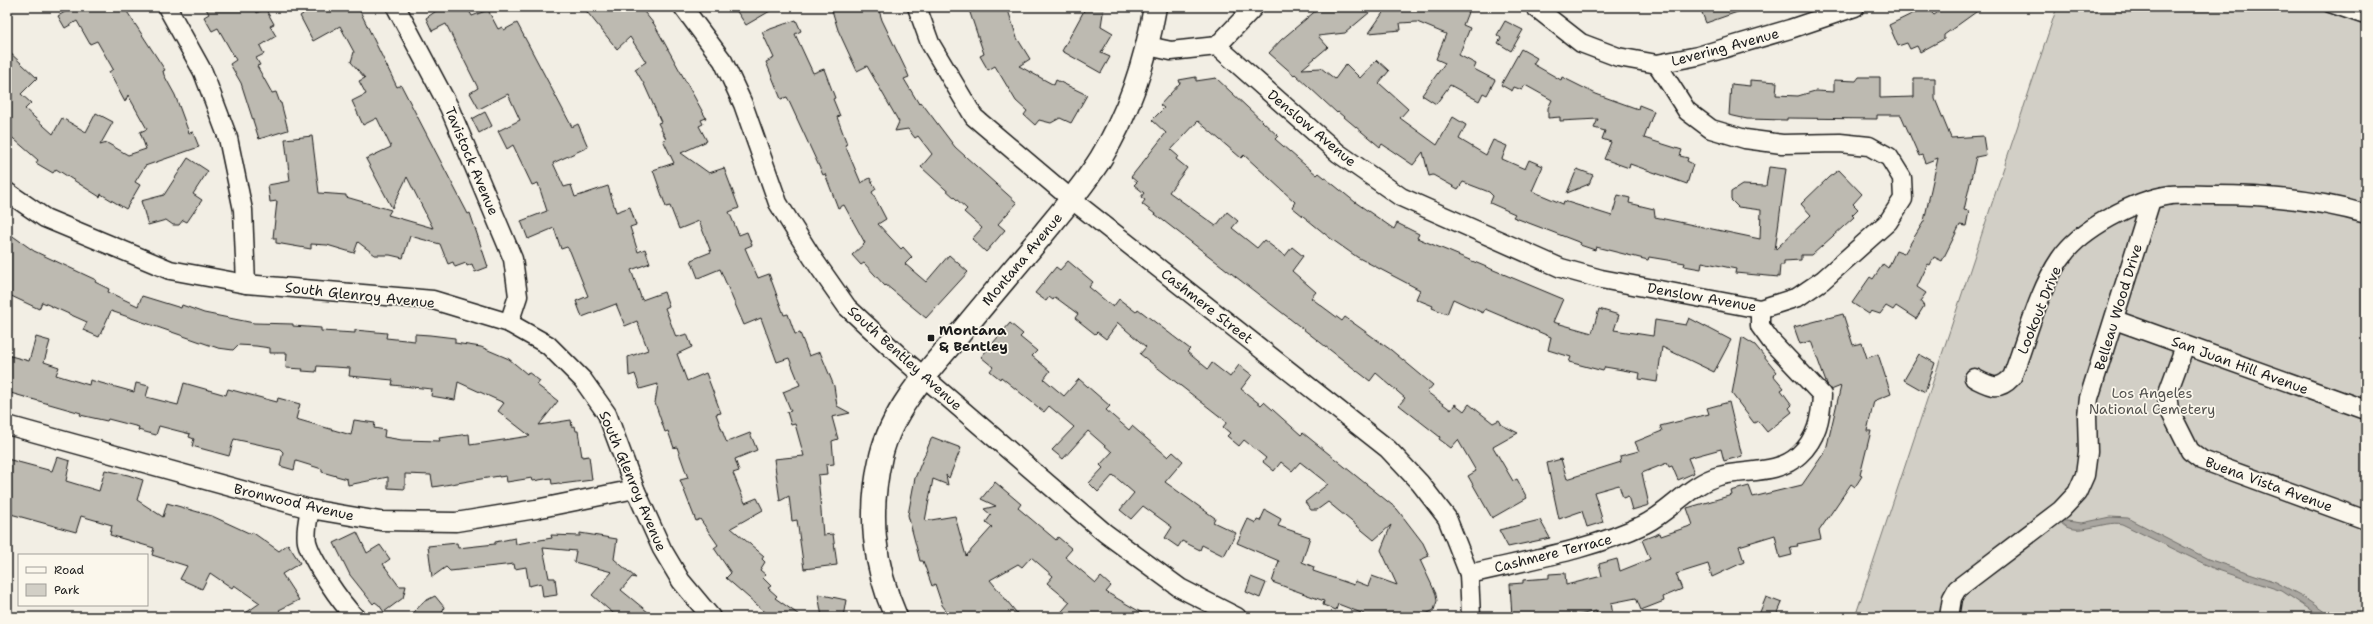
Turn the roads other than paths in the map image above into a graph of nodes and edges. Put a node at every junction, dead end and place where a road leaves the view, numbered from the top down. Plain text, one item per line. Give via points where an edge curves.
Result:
1 (167, 7) edge
2 (396, 7) edge
3 (683, 7) edge
4 (917, 7) edge
5 (1155, 7) edge
6 (1254, 7) edge
7 (1535, 7) edge
8 (1855, 7) edge
9 (2328, 7) edge
10 (2366, 20) edge
11 (1148, 46) junction
12 (1217, 46) junction
13 (1657, 64) junction
14 (7, 192) edge
15 (1071, 199) junction
16 (2151, 200) junction
17 (2366, 214) edge
18 (246, 284) junction
19 (1760, 309) junction
20 (2115, 320) junction
21 (509, 322) junction
22 (2185, 346) junction
23 (923, 377) junction
24 (1974, 378) dead end
25 (2366, 410) edge
26 (7, 425) edge
27 (635, 489) junction
28 (310, 509) junction
29 (2366, 520) edge
30 (1468, 574) junction
31 (355, 617) edge
32 (711, 617) edge
33 (896, 617) edge
34 (1237, 617) edge
35 (1471, 617) edge
36 (1950, 617) edge

1 - 18 street via 203,72 228,138 242,210
2 - 21 street, Tavistock Avenue via 449,107 513,259 518,296
3 - 23 street, South Bentley Avenue via 723,61 743,104 778,203 812,257 847,306
4 - 15 street, Cashmere Street via 930,43 974,117
5 - 11 street, Montana Avenue
6 - 12 street
7 - 13 street, Levering Avenue via 1581,43 1618,57
8 - 13 street, Levering Avenue via 1790,30 1698,56
9 - 10 lane
11 - 12 street via 1170,51
11 - 15 street, Montana Avenue via 1131,97 1113,136
12 - 19 street, Denslow Avenue via 1338,153 1401,197 1561,268 1601,279
13 - 19 street, Denslow Avenue via 1687,110 1711,129 1745,139 1782,144 1840,143 1869,146 1889,156 1902,178 1903,199 1888,222 1823,280 1798,297
14 - 18 street, South Glenroy Avenue via 45,218 170,270
15 - 23 street, Montana Avenue
15 - 30 street, Cashmere Street via 1388,448 1447,518
16 - 17 street via 2171,196 2268,195 2341,206
16 - 20 street, Belleau Wood Drive
16 - 24 street, Lookout Drive via 2107,220 2084,235 2060,258 2049,277 2012,377 2006,384 1993,386
18 - 21 street, South Glenroy Avenue via 433,300
19 - 30 street, Cashmere Terrace via 1760,326 1822,395 1821,419 1813,438 1799,456 1778,467 1718,476 1701,484 1648,523 1611,540
20 - 22 street, San Juan Hill Avenue
20 - 36 street, Belleau Wood Drive via 2089,398 2088,452 2085,475 2077,493 2061,510 1957,589 1952,598
21 - 27 street, South Glenroy Avenue via 548,345 583,380 607,414
22 - 25 street, San Juan Hill Avenue
22 - 29 street, Buena Vista Avenue via 2167,395 2169,409 2190,451 2202,460
23 - 33 street, Montana Avenue via 894,424 881,455 874,507 874,542 878,567
23 - 34 street, South Bentley Avenue via 1105,532 1180,588
26 - 28 street, Bronwood Avenue
27 - 28 street, Bronwood Avenue via 456,522 380,521
27 - 32 street, South Glenroy Avenue via 662,550 680,581
28 - 31 street via 306,527 308,543 328,580
30 - 35 street, Cashmere Street

